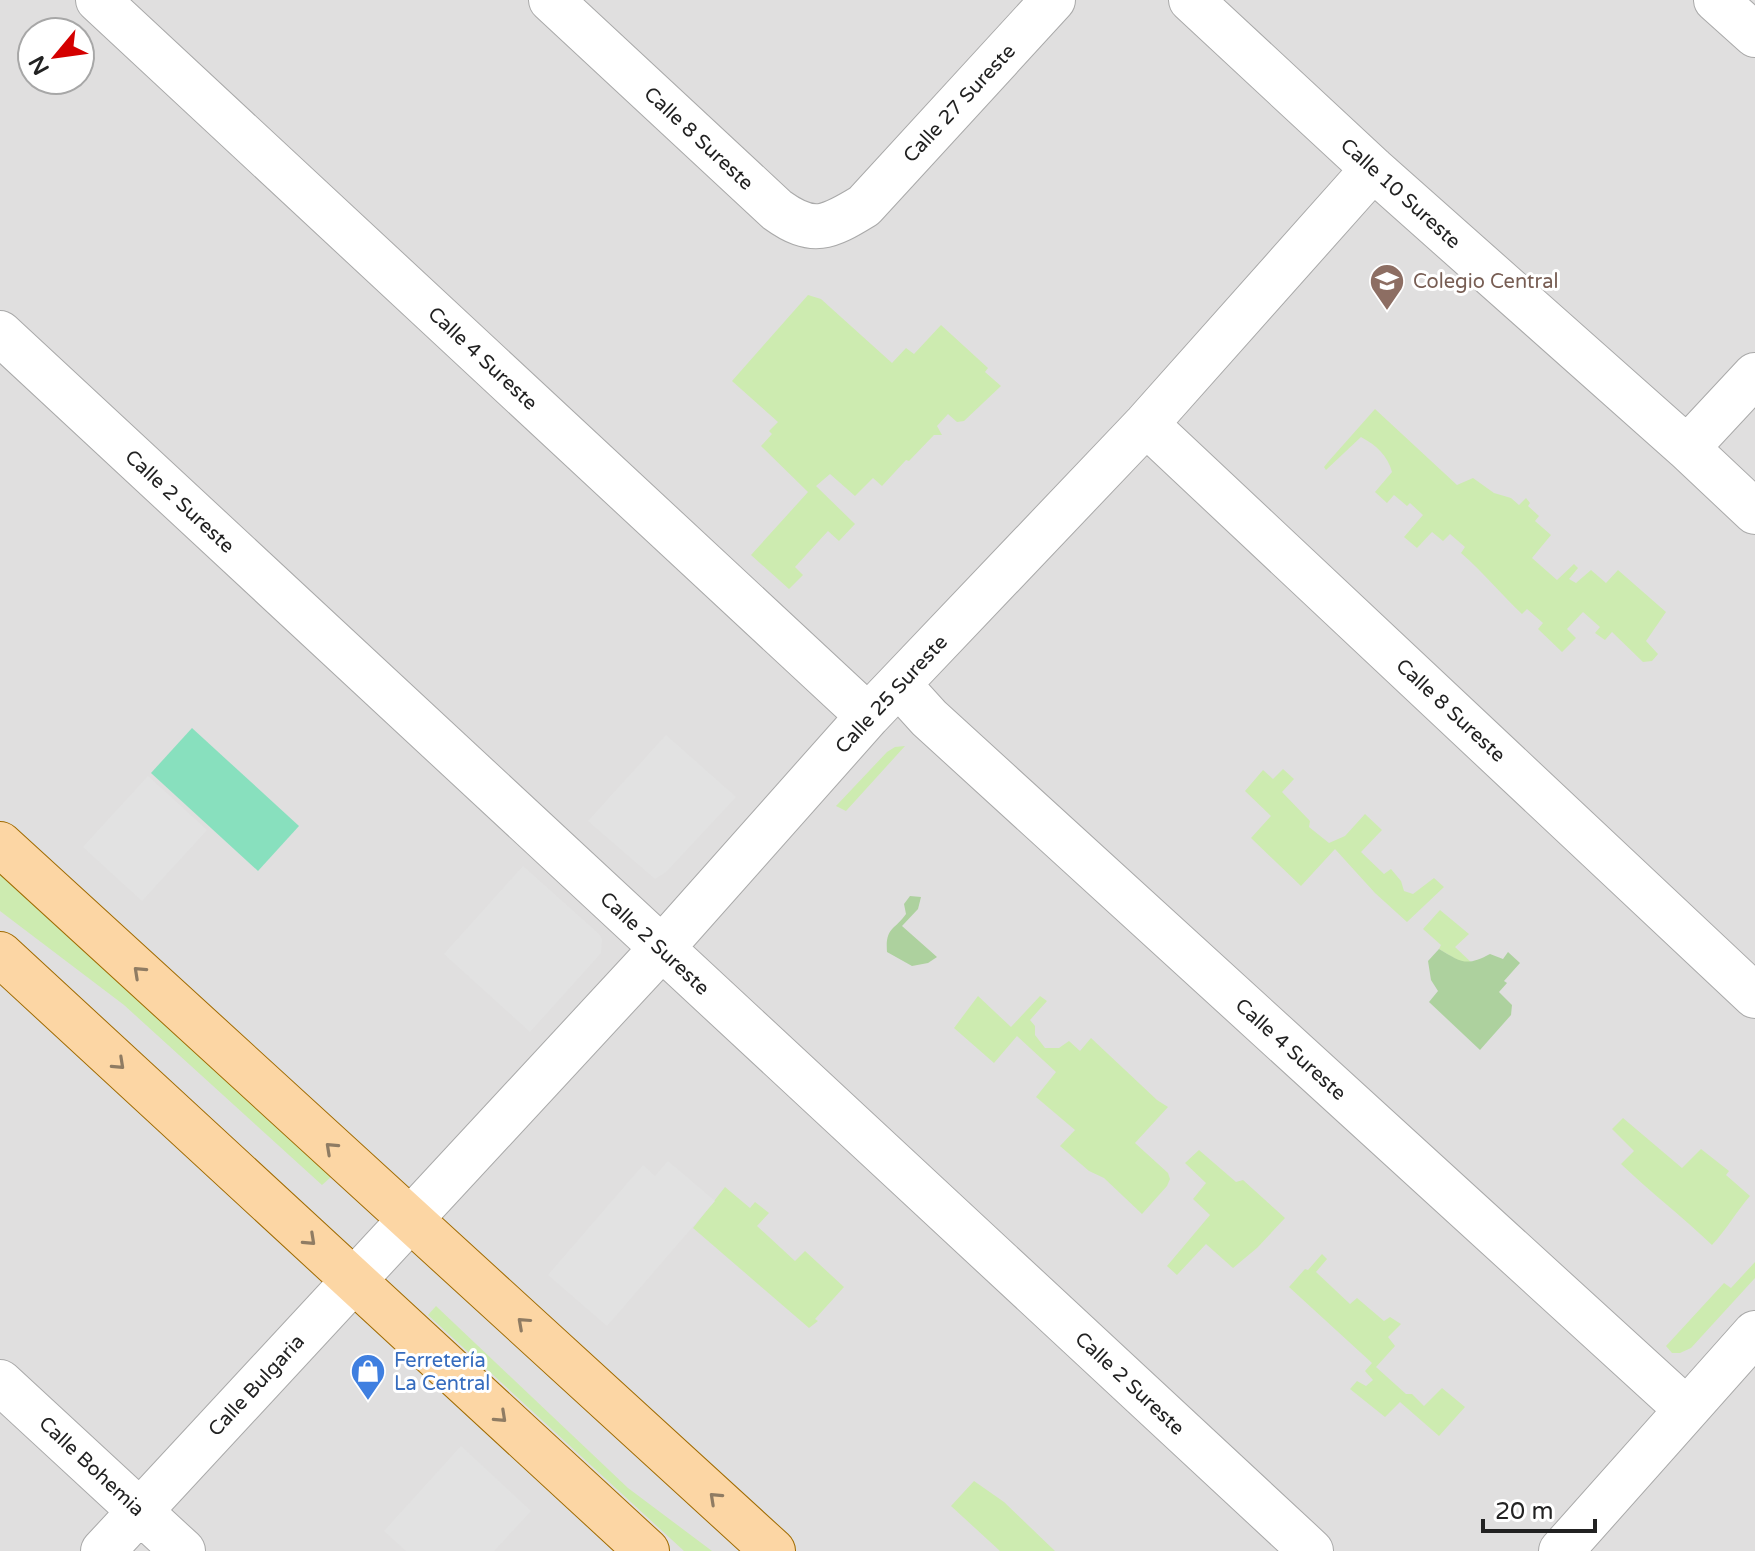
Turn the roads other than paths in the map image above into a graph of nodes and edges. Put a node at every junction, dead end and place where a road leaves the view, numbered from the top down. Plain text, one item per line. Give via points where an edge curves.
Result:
1 (98, 0) edge
2 (551, 0) edge
3 (1053, 0) edge
4 (1191, 0) edge
5 (1716, 0) edge
6 (1755, 35) edge
7 (1373, 169) junction
8 (864, 206) joint
9 (0, 333) edge
10 (1755, 375) edge
11 (1146, 424) junction
12 (1687, 448) junction
13 (1755, 512) edge
14 (900, 686) junction
15 (868, 716) junction
16 (0, 844) edge
17 (661, 949) junction
18 (0, 954) edge
19 (1755, 996) edge
20 (408, 1219) junction
21 (353, 1280) junction
22 (1755, 1333) edge
23 (0, 1382) edge
24 (1686, 1409) junction
25 (140, 1511) junction
26 (103, 1551) edge
27 (183, 1551) edge
28 (647, 1551) edge
29 (773, 1551) edge
30 (1311, 1551) edge
31 (1561, 1551) edge

1 - 15 street, Calle 4 Sureste
2 - 8 street, Calle 8 Sureste via 794,222 823,227
3 - 8 street, Calle 27 Sureste
4 - 7 street, Calle 10 Sureste
5 - 6 street
7 - 11 street, Calle 25 Sureste
7 - 12 street, Calle 10 Sureste
9 - 17 street, Calle 2 Sureste
10 - 12 street
11 - 14 street, Calle 25 Sureste
11 - 19 street, Calle 8 Sureste
12 - 13 street, Calle 10 Sureste
14 - 15 street, Calle 25 Sureste
14 - 24 street, Calle 4 Sureste
15 - 17 street, Calle 25 Sureste
20 -> 16 main road
17 - 20 street, Calle 25 Sureste
17 - 30 street, Calle 2 Sureste
18 -> 21 main road
20 - 21 street, Calle Bulgaria
29 -> 20 main road
21 - 25 street, Calle Bulgaria
21 -> 28 main road
22 - 24 street
23 - 25 street, Calle Bohemia
24 - 31 street
25 - 26 street, Calle Bulgaria
25 - 27 street, Calle Bohemia

